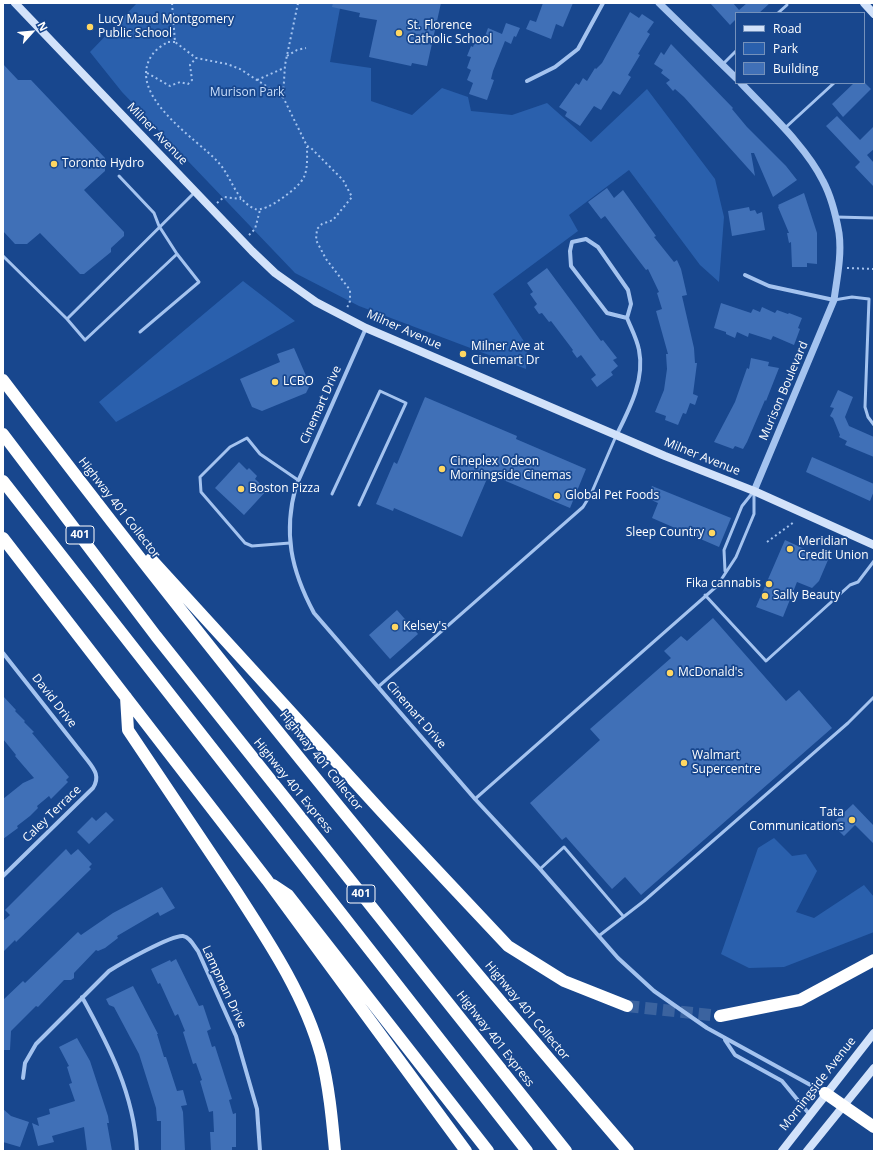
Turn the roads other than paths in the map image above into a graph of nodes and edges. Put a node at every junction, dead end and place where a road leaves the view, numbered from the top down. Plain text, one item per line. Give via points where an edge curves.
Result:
1 (15, 3) edge
2 (603, 3) edge
3 (864, 3) edge
4 (662, 4) edge
5 (787, 5) dead end
6 (779, 12) edge
7 (874, 14) edge
8 (735, 52) edge
9 (723, 64) junction
10 (735, 77) edge
11 (527, 81) dead end
12 (742, 84) edge
13 (833, 84) edge
14 (784, 129) junction
15 (119, 176) dead end
16 (196, 192) junction
17 (836, 217) junction
18 (874, 218) edge
19 (159, 226) junction
20 (177, 254) junction
21 (3, 256) edge
22 (745, 275) dead end
23 (834, 300) junction
24 (627, 318) junction
25 (67, 319) junction
26 (366, 328) junction
27 (140, 332) dead end
28 (3, 380) edge
29 (874, 425) edge
30 (3, 434) edge
31 (617, 434) junction
32 (298, 480) junction
33 (3, 481) edge
34 (80, 482) junction
35 (754, 491) junction
36 (332, 494) dead end
37 (359, 505) dead end
38 (3, 538) edge
39 (290, 542) junction
40 (874, 545) edge
41 (874, 562) edge
42 (725, 571) junction
43 (705, 595) junction
44 (3, 653) edge
45 (378, 687) junction
46 (126, 697) junction
47 (874, 697) edge
48 (88, 761) joint
49 (475, 799) junction
50 (540, 868) junction
51 (3, 876) edge
52 (267, 880) junction
53 (624, 916) junction
54 (600, 935) junction
55 (874, 960) edge
56 (82, 997) junction
57 (627, 1006) tunnel mouth
58 (720, 1016) tunnel mouth
59 (874, 1033) edge
60 (724, 1038) junction
61 (874, 1068) edge
62 (24, 1078) dead end
63 (825, 1093) junction
64 (844, 1107) junction
65 (810, 1114) junction
66 (874, 1127) edge
67 (137, 1151) edge
68 (260, 1151) edge
69 (336, 1151) edge
70 (466, 1151) edge
71 (488, 1151) edge
72 (527, 1151) edge
73 (566, 1151) edge
74 (628, 1151) edge
75 (782, 1151) edge
76 (807, 1151) edge

1 - 16 main road, Milner Avenue
2 - 11 street via 578,49 556,67
3 - 7 main road
4 - 9 street
5 - 6 lane
8 - 9 lane
9 - 10 street
12 - 14 street, Murison Boulevard
13 - 14 lane
14 - 17 street, Murison Boulevard via 824,181
15 - 19 lane via 154,213
16 - 19 lane
16 - 26 main road, Milner Avenue via 275,273 316,302
17 - 18 lane
17 - 23 street, Murison Boulevard via 839,268
19 - 20 lane
19 - 25 lane
20 - 25 lane via 85,340
20 - 27 lane via 199,282
21 - 25 lane
22 - 23 street via 769,286
23 - 29 lane via 852,297 869,299 866,407 868,417
23 - 35 street, Murison Boulevard
24 - 24 street via 607,313 571,266 572,242 586,239 598,247 628,290 631,304
24 - 31 street via 639,350 640,377
26 - 31 main road, Milner Avenue
26 - 32 street, Cinemart Drive
28 - 34 highway, Highway 401 Collector / 401
30 - 73 highway, Highway 401 Express / 401 via 156,636
31 - 35 main road, Milner Avenue
31 - 45 lane via 583,507
32 - 39 street, Cinemart Drive via 290,507
32 - 39 lane via 260,454 248,438 230,447 199,480 201,492 245,543 252,546
33 - 72 highway, 401
34 - 57 highway via 508,946 564,981
34 - 74 highway, Highway 401 Collector / 401 via 391,872
35 - 40 main road, Milner Avenue
35 - 42 lane via 754,514 736,557
35 - 42 lane via 742,506 724,550
36 - 37 lane via 380,391 406,402
38 - 46 highway
39 - 45 street, Cinemart Drive via 293,564 314,613
41 - 43 lane via 858,582 850,585 766,661
42 - 43 lane via 717,586
43 - 49 lane
44 - 48 street, David Drive
45 - 49 street, Cinemart Drive
46 - 52 highway
46 - 69 highway via 128,730 263,933 308,1018 321,1054 328,1087
47 - 53 lane via 794,770
48 - 51 street, Caley Terrace via 97,778 93,788
49 - 50 street, Cinemart Drive
50 - 53 lane via 564,847
50 - 54 street, Cinemart Drive
52 - 70 highway
52 - 71 highway via 288,895
53 - 54 lane
54 - 60 street, Cinemart Drive via 618,958 654,991 674,1007
55 - 58 highway via 800,1000
56 - 62 street, Lampman Drive via 34,1047 25,1063
56 - 67 street via 116,1064 136,1127
56 - 68 street, Lampman Drive via 119,964 178,937 184,936 189,939 198,951 236,1036 257,1109
59 - 63 main road, Morningside Avenue
60 - 63 street, Cinemart Drive
60 - 65 street, Cinemart Drive via 735,1055 782,1082
61 - 64 main road
63 - 64 highway
63 - 65 main road, Morningside Avenue
64 - 66 highway
64 - 76 main road
65 - 75 main road, Morningside Avenue

